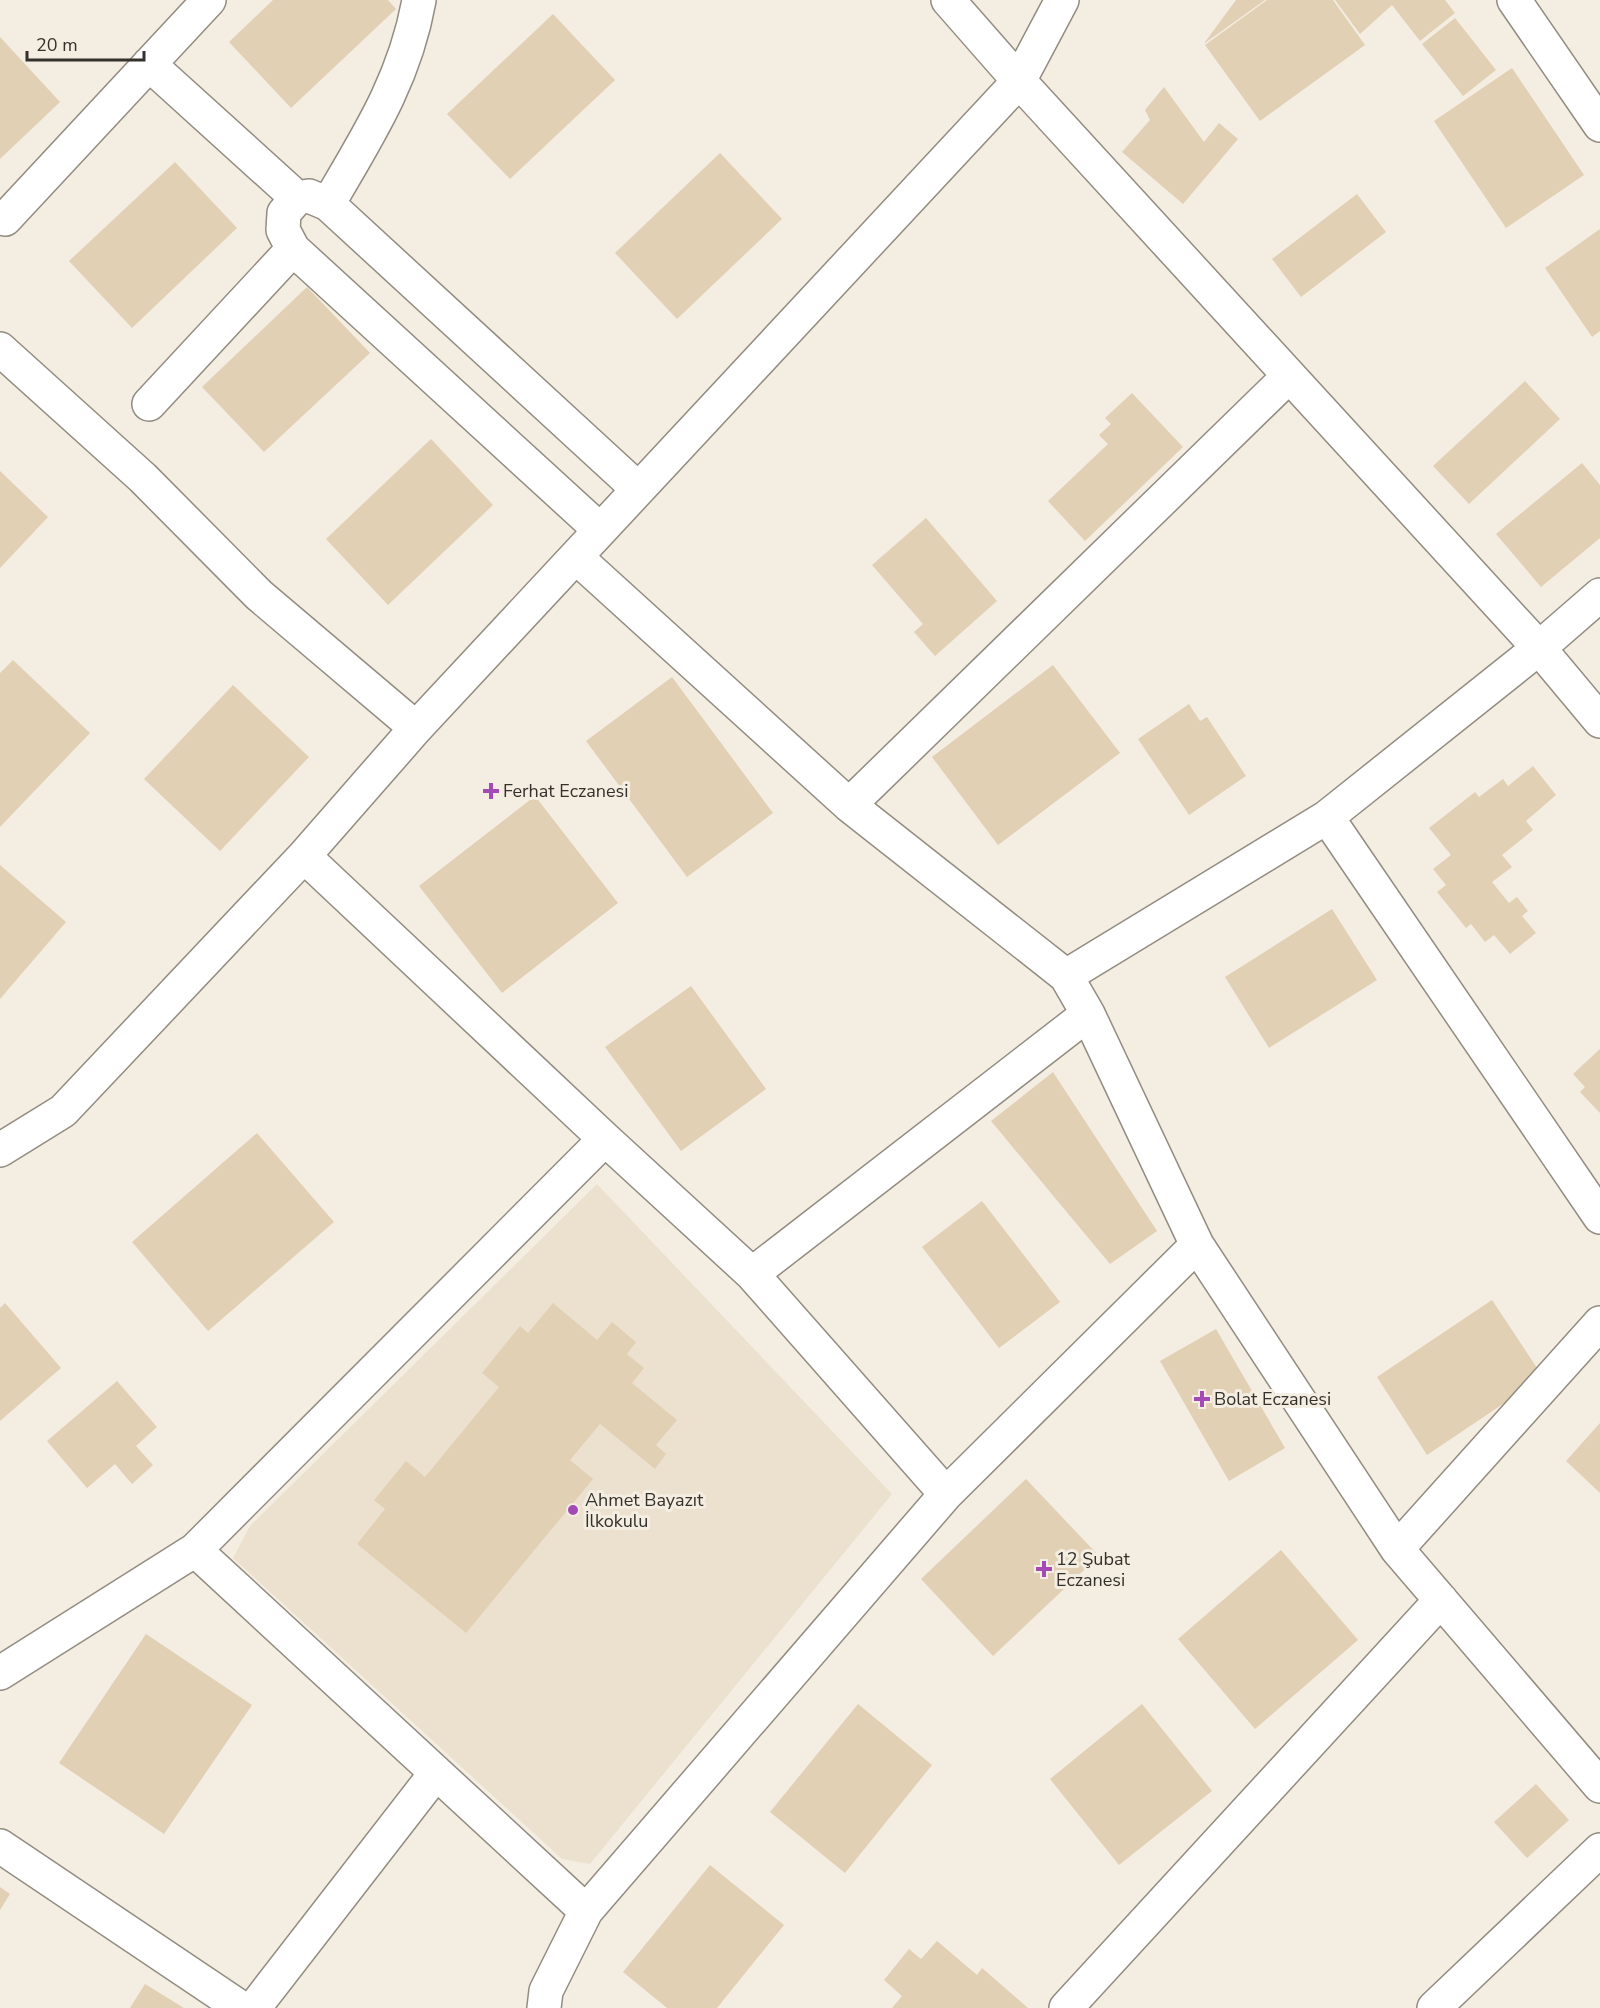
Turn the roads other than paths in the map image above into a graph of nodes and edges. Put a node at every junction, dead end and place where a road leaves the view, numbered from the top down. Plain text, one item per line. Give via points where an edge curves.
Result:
1 (209, 0) edge
2 (419, 0) edge
3 (948, 0) edge
4 (1062, 0) edge
5 (1514, 0) edge
6 (149, 64) junction
7 (1019, 81) junction
8 (1600, 125) edge
9 (313, 201) junction
10 (4, 219) dead end
11 (293, 249) junction
12 (0, 349) edge
13 (1289, 376) junction
14 (149, 404) dead end
15 (638, 489) junction
16 (600, 530) junction
17 (576, 557) junction
18 (1600, 596) edge
19 (1539, 648) junction
20 (1600, 721) edge
21 (416, 728) junction
22 (849, 805) junction
23 (1327, 817) junction
24 (304, 856) junction
25 (1065, 976) junction
26 (1088, 1014) junction
27 (604, 1139) junction
28 (0, 1150) edge
29 (1600, 1217) edge
30 (1197, 1245) junction
31 (752, 1275) junction
32 (1600, 1323) edge
33 (946, 1494) junction
34 (1397, 1549) junction
35 (195, 1550) junction
36 (1440, 1600) junction
37 (0, 1673) edge
38 (436, 1773) junction
39 (1600, 1786) edge
40 (0, 1846) edge
41 (1600, 1850) edge
42 (586, 1911) junction
43 (552, 2002) edge
44 (241, 2008) edge
45 (254, 2008) edge
46 (1066, 2008) edge
47 (1434, 2008) edge

1 - 6 street
2 - 9 street via 406,55 382,111
3 - 7 street
4 - 7 street
5 - 8 street
6 - 9 street
6 - 10 street
7 - 13 street
7 - 15 street
9 - 11 street via 284,213 283,230
9 - 15 street
11 - 14 street
11 - 16 street
12 - 21 street via 143,478 259,595
13 - 19 street
13 - 22 street
15 - 16 street
16 - 17 street
17 - 21 street
17 - 22 street
18 - 19 street
19 - 20 street
19 - 23 street
21 - 24 street
22 - 25 street
23 - 25 street
23 - 29 street
24 - 27 street
24 - 28 street via 63,1111
25 - 26 street
26 - 30 street
26 - 31 street
27 - 31 street
27 - 35 street
30 - 33 street
30 - 34 street
31 - 33 street
32 - 34 street
33 - 42 street
34 - 36 street
35 - 37 street
35 - 38 street
36 - 39 street
36 - 46 street
38 - 42 street
38 - 45 street
40 - 44 street
41 - 47 street
42 - 43 street

